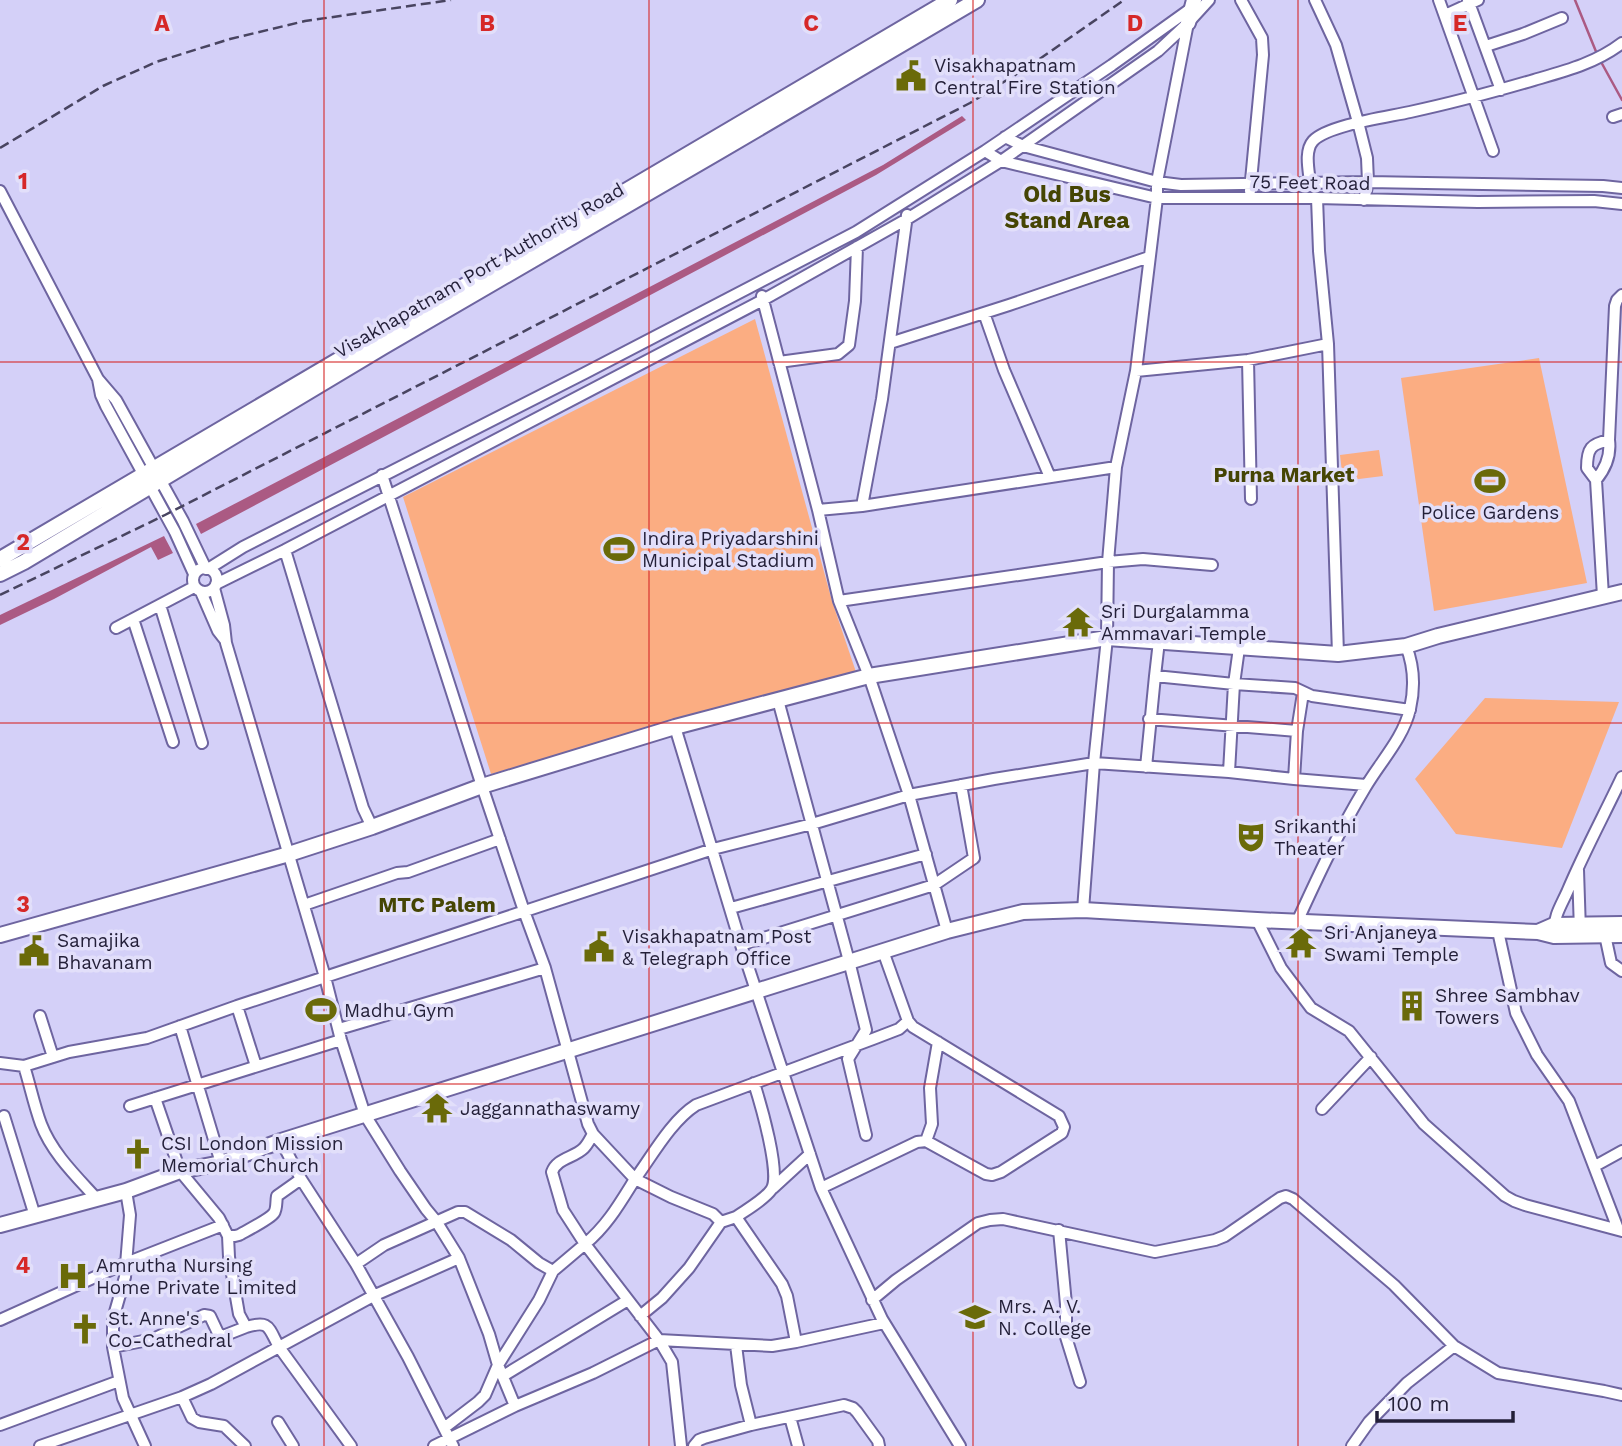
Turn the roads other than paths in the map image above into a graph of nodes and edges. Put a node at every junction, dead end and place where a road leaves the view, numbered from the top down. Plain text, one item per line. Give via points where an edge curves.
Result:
1 (950, 0) edge
2 (977, 0) edge
3 (1241, 0) edge
4 (1315, 0) edge
5 (1439, 0) edge
6 (1472, 1) edge
7 (1200, 3) edge
8 (1445, 15) junction
9 (1562, 18) dead end
10 (1188, 23) junction
11 (1622, 43) edge
12 (1486, 46) junction
13 (1501, 90) junction
14 (1474, 97) junction
15 (1358, 122) junction
16 (1005, 137) junction
17 (1023, 146) junction
18 (985, 151) junction
19 (1493, 151) dead end
20 (1001, 161) junction
21 (1157, 182) junction
22 (1368, 182) junction
23 (1310, 183) junction
24 (1251, 184) junction
25 (1622, 188) edge
26 (0, 191) edge
27 (1157, 198) junction
28 (1250, 198) junction
29 (1317, 198) junction
30 (1364, 200) junction
31 (906, 201) junction
32 (1622, 204) edge
33 (908, 219) junction
34 (857, 247) junction
35 (1149, 257) junction
36 (756, 284) junction
37 (1622, 295) edge
38 (763, 300) junction
39 (984, 313) junction
40 (890, 343) junction
41 (1328, 344) junction
42 (1248, 360) junction
43 (779, 362) junction
44 (1136, 371) junction
45 (1609, 440) junction
46 (1116, 467) junction
47 (382, 475) junction
48 (1050, 477) junction
49 (152, 479) junction
50 (1596, 480) junction
51 (389, 496) junction
52 (1251, 499) dead end
53 (862, 506) junction
54 (818, 510) junction
55 (285, 550) junction
56 (0, 559) edge
57 (1108, 562) junction
58 (1212, 565) dead end
59 (207, 569) junction
60 (0, 574) edge
61 (194, 574) junction
62 (215, 586) junction
63 (197, 589) junction
64 (1622, 592) edge
65 (1603, 596) junction
66 (839, 601) junction
67 (160, 605) junction
68 (133, 619) junction
69 (116, 628) dead end
70 (1107, 638) junction
71 (1159, 640) junction
72 (226, 642) junction
73 (1406, 646) junction
74 (1239, 648) junction
75 (1338, 654) junction
76 (869, 676) junction
77 (1155, 676) junction
78 (1234, 684) junction
79 (1303, 693) junction
80 (778, 700) junction
81 (1410, 710) junction
82 (1149, 719) junction
83 (1233, 726) junction
84 (675, 727) junction
85 (1297, 731) junction
86 (173, 742) dead end
87 (202, 743) dead end
88 (1094, 763) junction
89 (1146, 767) junction
90 (1229, 772) junction
91 (1622, 777) edge
92 (1294, 779) junction
93 (961, 785) junction
94 (1366, 785) junction
95 (482, 786) junction
96 (909, 795) junction
97 (812, 824) junction
98 (372, 827) junction
99 (500, 839) junction
100 (713, 849) junction
101 (289, 854) junction
102 (926, 854) junction
103 (1578, 867) junction
104 (827, 881) junction
105 (934, 885) junction
106 (304, 905) junction
107 (731, 908) junction
108 (1083, 910) junction
109 (524, 911) junction
110 (837, 915) junction
111 (1257, 920) junction
112 (1297, 922) junction
113 (1622, 924) edge
114 (1580, 930) junction
115 (947, 931) junction
116 (1498, 931) junction
117 (1554, 931) junction
118 (0, 935) edge
119 (1605, 935) junction
120 (1622, 935) edge
121 (741, 945) junction
122 (883, 951) junction
123 (849, 961) junction
124 (545, 968) junction
125 (1622, 971) edge
126 (325, 977) junction
127 (757, 990) junction
128 (237, 1006) junction
129 (40, 1016) dead end
130 (908, 1021) junction
131 (180, 1026) junction
132 (340, 1034) junction
133 (938, 1042) junction
134 (857, 1044) junction
135 (568, 1049) junction
136 (53, 1057) junction
137 (1371, 1058) junction
138 (0, 1063) edge
139 (24, 1066) junction
140 (256, 1066) junction
141 (783, 1072) junction
142 (754, 1083) junction
143 (197, 1086) junction
144 (155, 1098) junction
145 (130, 1106) dead end
146 (1322, 1109) dead end
147 (365, 1115) junction
148 (4, 1116) dead end
149 (593, 1134) junction
150 (866, 1135) dead end
151 (281, 1141) junction
152 (926, 1141) junction
153 (1622, 1151) edge
154 (810, 1154) junction
155 (221, 1163) junction
156 (1595, 1166) junction
157 (180, 1171) junction
158 (301, 1179) junction
159 (635, 1179) junction
160 (773, 1188) junction
161 (821, 1188) junction
162 (126, 1191) junction
163 (96, 1198) junction
164 (35, 1216) junction
165 (736, 1217) junction
166 (436, 1221) junction
167 (722, 1222) junction
168 (0, 1225) edge
169 (226, 1230) junction
170 (1059, 1230) junction
171 (1620, 1230) edge
172 (585, 1244) junction
173 (459, 1258) junction
174 (126, 1264) junction
175 (356, 1264) junction
176 (553, 1271) junction
177 (373, 1296) junction
178 (628, 1300) junction
179 (872, 1300) junction
180 (640, 1316) junction
181 (0, 1320) edge
182 (884, 1324) junction
183 (246, 1327) junction
184 (659, 1340) junction
185 (796, 1342) junction
186 (736, 1345) junction
187 (1454, 1346) junction
188 (113, 1347) junction
189 (279, 1347) junction
190 (501, 1371) junction
191 (119, 1381) junction
192 (1080, 1382) dead end
193 (1622, 1395) edge
194 (182, 1397) junction
195 (515, 1406) junction
196 (130, 1414) junction
197 (790, 1417) junction
198 (278, 1422) dead end
199 (0, 1425) edge
200 (751, 1425) junction
201 (449, 1437) edge
202 (40, 1446) edge
203 (145, 1446) edge
204 (245, 1446) edge
205 (293, 1446) edge
206 (351, 1446) edge
207 (434, 1446) edge
208 (681, 1446) edge
209 (694, 1446) edge
210 (798, 1446) edge
211 (879, 1446) edge
212 (960, 1446) edge
213 (1352, 1446) edge

1 - 49 main road, Visakhapatnam Port Authority Road via 354,350
2 - 49 main road, Visakhapatnam Port Authority Road
3 - 24 street via 1262,38 1263,55
4 - 15 street via 1336,45
5 - 8 street
6 - 8 street
6 - 12 street
7 - 10 main road
7 - 16 street
8 - 14 street
9 - 12 street
10 - 17 street via 1158,51
10 - 21 street
11 - 13 street via 1599,58
12 - 13 street
13 - 14 street
14 - 15 street
14 - 19 street
15 - 22 street
15 - 23 street via 1314,139 1308,154
16 - 17 street, 75 Feet Road
16 - 18 street
17 - 20 street
17 - 21 street, 75 Feet Road
18 - 20 street, 75 Feet Road
18 - 31 street
20 - 27 street, 75 Feet Road
20 - 33 street
21 - 24 street, 75 Feet Road
21 - 27 street
22 - 23 street, 75 Feet Road
22 - 25 street, 75 Feet Road
22 - 30 street
23 - 24 street, 75 Feet Road
24 - 28 street
26 - 49 street via 98,379 106,406
27 - 28 street, 75 Feet Road
27 - 35 street
28 - 29 street, 75 Feet Road
29 - 30 street, 75 Feet Road
29 - 41 street
30 - 32 street, 75 Feet Road
31 - 33 street
31 - 36 street
33 - 34 street
33 - 40 street
34 - 38 street
34 - 43 street via 849,345 838,354
35 - 39 street
35 - 44 street
36 - 38 street
36 - 47 street
37 - 45 street via 1615,306
38 - 43 street
38 - 51 street
39 - 40 street
39 - 48 street
40 - 53 street
41 - 42 street
41 - 75 street
42 - 44 street
42 - 52 street
43 - 54 street
44 - 46 street
45 - 50 street via 1606,466
45 - 50 street via 1589,450 1587,468
46 - 48 street
46 - 57 street
47 - 51 street
47 - 59 street
48 - 53 street
49 - 56 main road, Visakhapatnam Port Authority Road
49 - 59 street via 183,521
49 - 60 main road, Visakhapatnam Port Authority Road
49 - 61 street
50 - 65 street
51 - 55 street
51 - 95 street
53 - 54 street
54 - 66 street
55 - 62 street
55 - 98 street
57 - 58 street via 1143,559
57 - 66 street
57 - 70 street
59 - 61 street
59 - 62 street via 216,576
61 - 63 street
62 - 63 street via 208,592
62 - 72 street
63 - 67 street
63 - 72 street
64 - 65 main road
65 - 73 main road
66 - 76 street
67 - 68 street
67 - 87 street
68 - 69 street
68 - 86 street
70 - 71 main road
70 - 76 main road
70 - 88 street
71 - 74 main road
71 - 77 street
72 - 101 street
73 - 75 main road
73 - 81 street via 1412,661
74 - 75 main road
74 - 78 street
76 - 80 main road
76 - 96 street
77 - 78 street
77 - 82 street
78 - 79 street via 1295,688
78 - 83 street
79 - 81 street
79 - 85 street
80 - 84 main road
80 - 97 street
81 - 94 street via 1397,741
82 - 83 street
82 - 89 street
83 - 85 street
83 - 90 street
84 - 95 main road
84 - 100 street
85 - 92 street
88 - 89 street
88 - 93 street
88 - 108 street
89 - 90 street
90 - 92 street
91 - 103 street
92 - 94 street
93 - 96 street
93 - 105 street via 974,858
94 - 112 street
95 - 98 main road
95 - 99 street
96 - 97 street
96 - 102 street
97 - 100 street
97 - 104 street
98 - 101 main road
99 - 106 street
99 - 109 street
100 - 107 street
100 - 109 street
101 - 106 street
101 - 118 main road
102 - 104 street
102 - 105 street
103 - 114 street
103 - 117 street via 1557,912
104 - 107 street
104 - 110 street
105 - 110 street
105 - 115 street
106 - 126 street
107 - 121 street
108 - 111 main road
108 - 115 main road via 1023,912
109 - 124 street
109 - 126 street
110 - 121 street
110 - 123 street
111 - 112 main road
111 - 137 street via 1281,968 1311,1008 1349,1031
112 - 116 main road
113 - 114 main road
114 - 117 main road
114 - 119 main road
115 - 122 main road
116 - 117 main road
116 - 156 street via 1520,1023 1569,1101
119 - 120 main road
119 - 125 street via 1612,963
121 - 127 street
122 - 123 main road
122 - 130 street
123 - 127 main road
123 - 134 street via 866,1030
124 - 132 street
124 - 135 street
126 - 128 street
126 - 132 street
127 - 135 main road
127 - 141 street
128 - 131 street
128 - 140 street
129 - 136 street
130 - 133 street
130 - 134 street via 899,1029
131 - 136 street via 147,1038
131 - 143 street
132 - 140 street
132 - 147 street
133 - 152 street via 930,1088 932,1124
133 - 152 street via 1059,1116 1064,1127 1062,1133 992,1175
134 - 141 street
134 - 150 street via 848,1059
135 - 147 main road
135 - 149 street
136 - 139 street
137 - 146 street
137 - 171 street via 1424,1124 1505,1196
138 - 139 street
139 - 163 street via 52,1146
140 - 143 street
141 - 142 street
141 - 154 street
142 - 159 street via 688,1110
142 - 160 street via 767,1127
143 - 144 street
143 - 155 street
144 - 145 street
144 - 157 street
147 - 151 main road
147 - 166 street
148 - 164 street
149 - 159 street
149 - 172 street via 582,1150 558,1163 552,1172 563,1210
151 - 155 main road
151 - 158 street
152 - 161 street
153 - 156 street
154 - 160 street
154 - 161 street
155 - 157 main road
156 - 171 street
157 - 162 main road
157 - 169 street
158 - 169 street via 277,1196 271,1216 235,1237
158 - 175 street
159 - 167 street
159 - 172 street via 613,1215
160 - 165 street
161 - 179 street
162 - 163 main road
162 - 174 street via 131,1215
163 - 164 main road
164 - 168 main road
165 - 167 street
165 - 185 street via 788,1296
166 - 173 street
166 - 175 street
166 - 176 street via 465,1212
167 - 180 street via 689,1268
169 - 174 street
169 - 183 street via 239,1314
170 - 179 street via 1003,1219 978,1223
170 - 187 street via 1155,1252 1225,1236 1286,1196 1394,1285
170 - 192 street via 1066,1337
172 - 176 street
172 - 178 street
173 - 177 street
173 - 190 street
174 - 181 street
174 - 188 street via 113,1319
175 - 177 street
176 - 190 street
177 - 189 street
177 - 201 street
178 - 180 street
178 - 190 street
179 - 182 street
180 - 184 street
182 - 185 street
182 - 212 street
183 - 188 street via 223,1336 210,1316 204,1315 153,1339
183 - 189 street via 264,1324
184 - 186 street
184 - 195 street
184 - 208 street via 672,1362
185 - 186 street
186 - 200 street
187 - 193 street via 1497,1373
187 - 213 street via 1407,1383 1368,1422
188 - 191 street
189 - 194 street
189 - 206 street
190 - 195 street
190 - 201 street
191 - 196 street
191 - 199 street
194 - 196 street
194 - 204 street via 192,1418 224,1426
195 - 201 street
196 - 202 street
196 - 203 street
197 - 200 street
197 - 210 street
197 - 211 street via 849,1406
198 - 205 street
200 - 209 street via 704,1438
201 - 207 street

